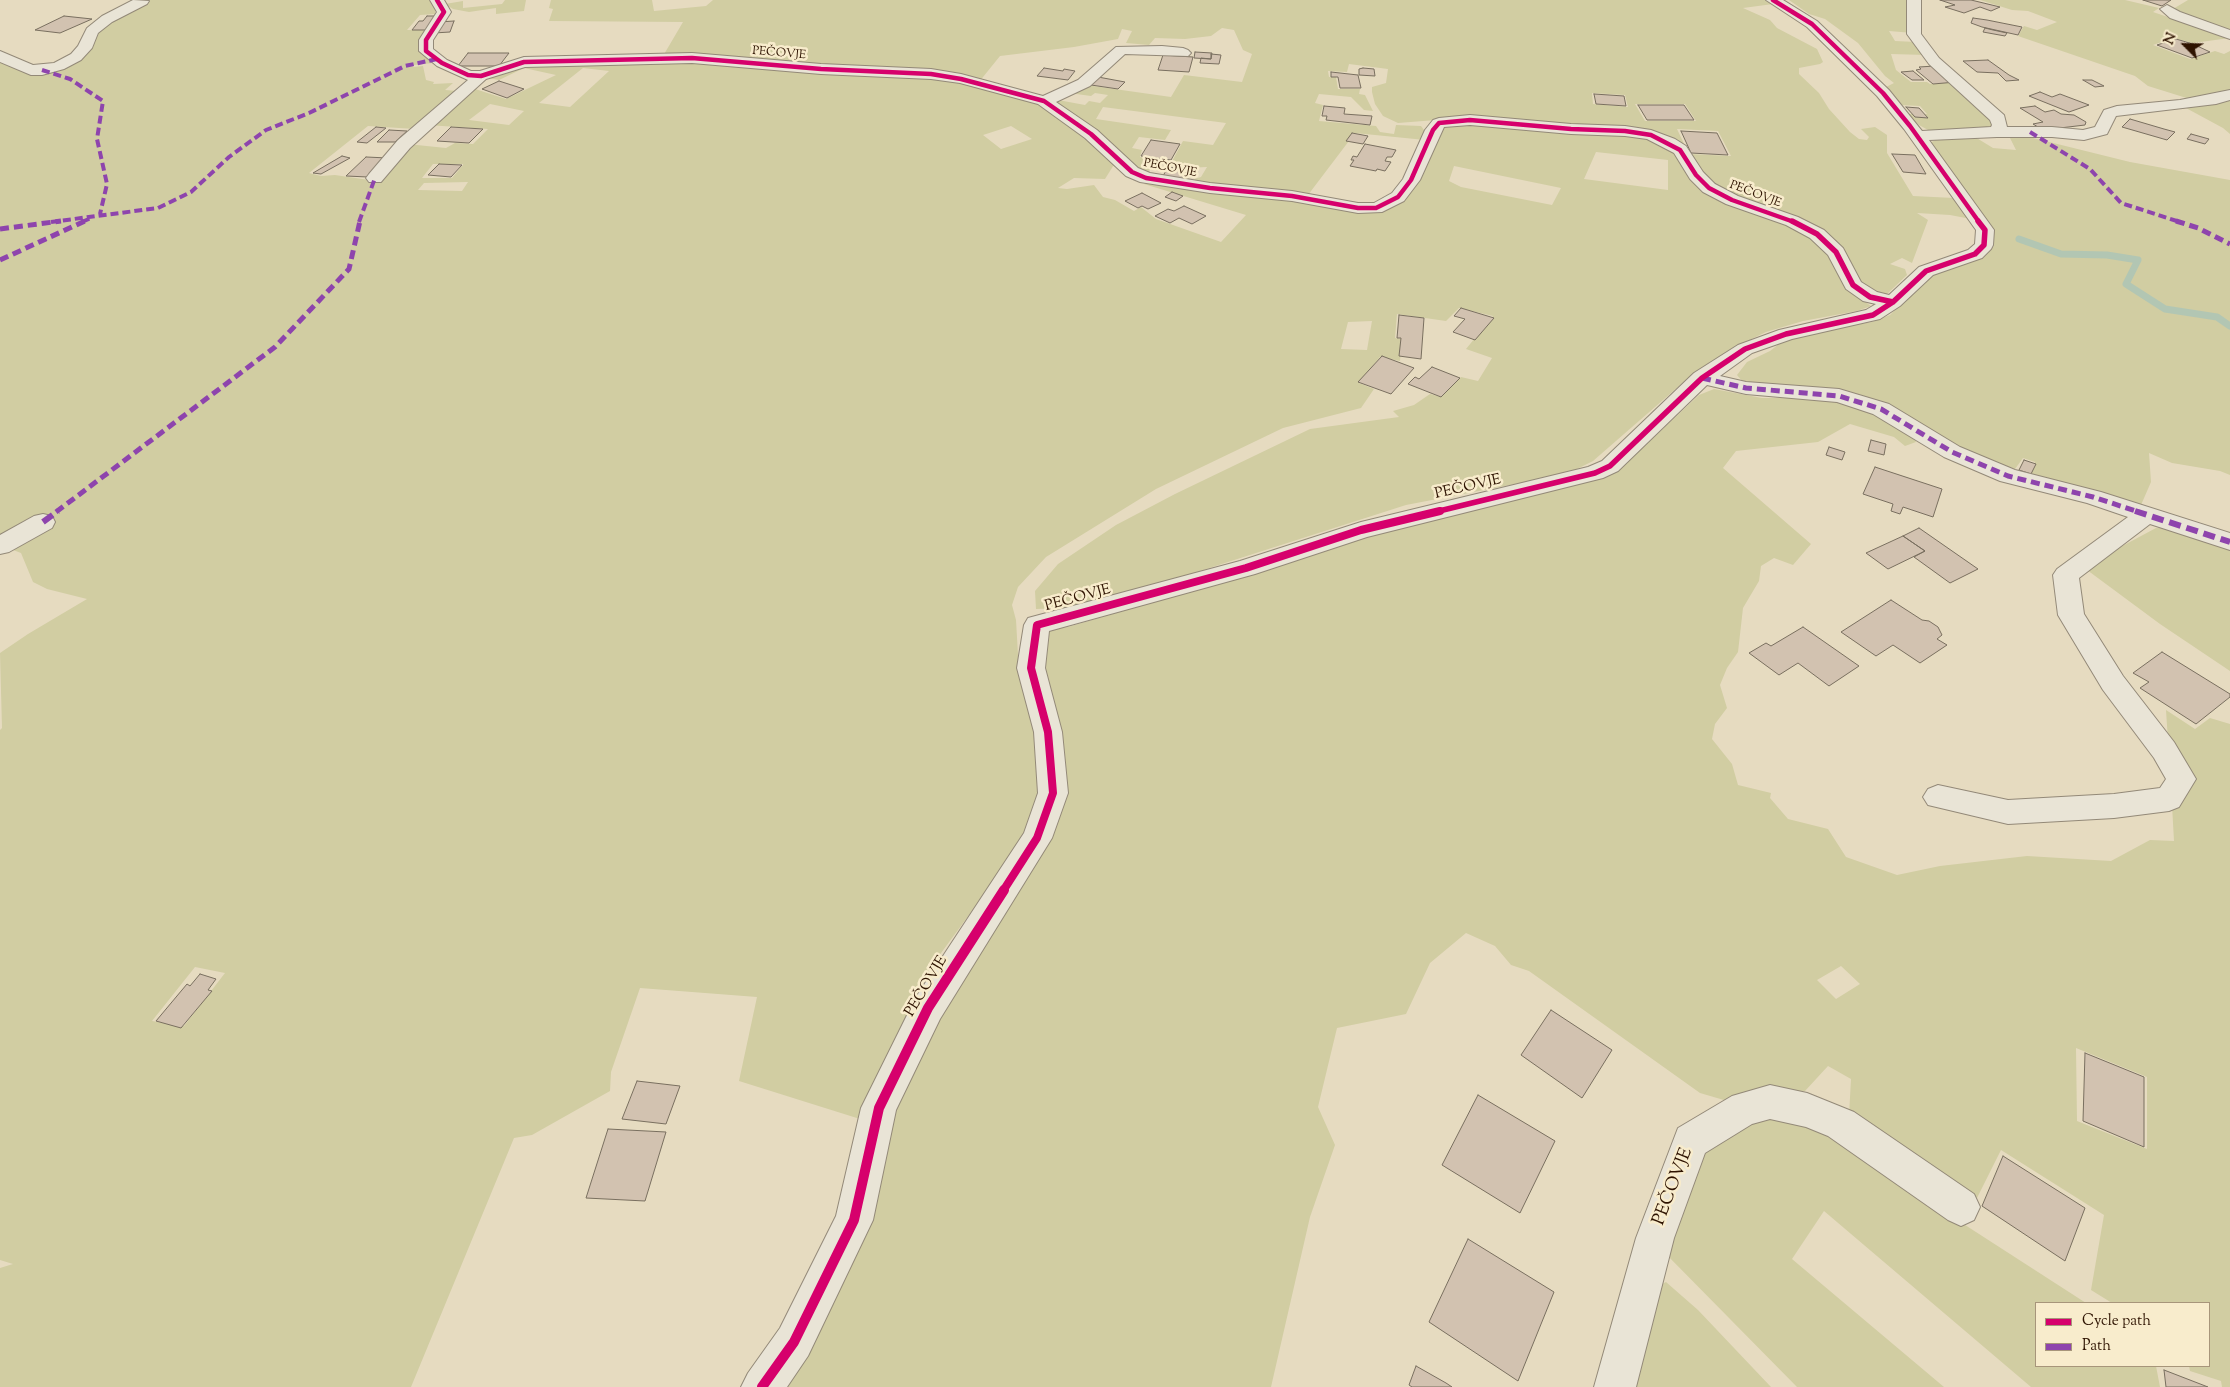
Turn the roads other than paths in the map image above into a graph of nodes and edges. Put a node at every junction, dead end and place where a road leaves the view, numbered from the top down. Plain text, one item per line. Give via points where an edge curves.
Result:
1 (437, 0) edge
2 (1773, 0) edge
3 (1914, 0) edge
4 (142, 1) dead end
5 (2167, 9) dead end
6 (2230, 34) edge
7 (2230, 45) edge
8 (2214, 47) dead end
9 (1183, 52) dead end
10 (0, 56) edge
11 (481, 76) junction
12 (2230, 94) edge
13 (1044, 101) junction
14 (1997, 132) junction
15 (1916, 136) junction
16 (375, 178) dead end
17 (1893, 302) junction
18 (1702, 378) junction
19 (2146, 514) junction
20 (43, 522) dead end
21 (2230, 542) edge
22 (0, 546) edge
23 (1938, 796) dead end
24 (1961, 1208) dead end
25 (762, 1387) edge
26 (1614, 1387) edge

1 - 11 street via 444,12 426,40 426,51 442,63
2 - 15 street, PEČOVJE via 1812,24 1854,63 1883,93
3 - 14 street via 1914,34 1934,61 1998,118
4 - 10 street via 107,19 92,31 80,53 59,66 31,70
5 - 6 street via 2175,15
7 - 8 street
9 - 13 street via 1121,50 1084,83
11 - 13 street, PEČOVJE via 524,62 700,58 931,74
11 - 16 street via 404,144
12 - 14 street via 2180,105 2110,113 2101,130 2084,135
13 - 17 street, PEČOVJE via 1090,134 1132,172 1146,178 1292,196 1358,208 1376,208 1398,197 1411,180 1439,123 1470,120 1625,130 1651,135 1680,150 1709,188 1817,234 1836,252 1853,286 1870,297
14 - 15 street
15 - 17 street, PEČOVJE via 1985,230 1984,245 1975,254 1926,271
17 - 18 street, PEČOVJE via 1873,315 1786,334 1745,349
18 - 19 street via 1746,388 1839,396 1881,409 1952,452 2008,476
18 - 25 street, PEČOVJE via 1610,466 1595,473 1371,527 1246,568 1037,625 1031,668 1048,732 1053,793 1037,838 928,1008 879,1108 854,1220 794,1342
19 - 21 street
19 - 23 street via 2066,575 2071,615 2113,683 2181,778 2169,799 2114,806 2008,812
20 - 22 street
24 - 26 street, PEČOVJE via 1841,1124 1807,1110 1770,1102 1744,1108 1691,1141 1655,1238

